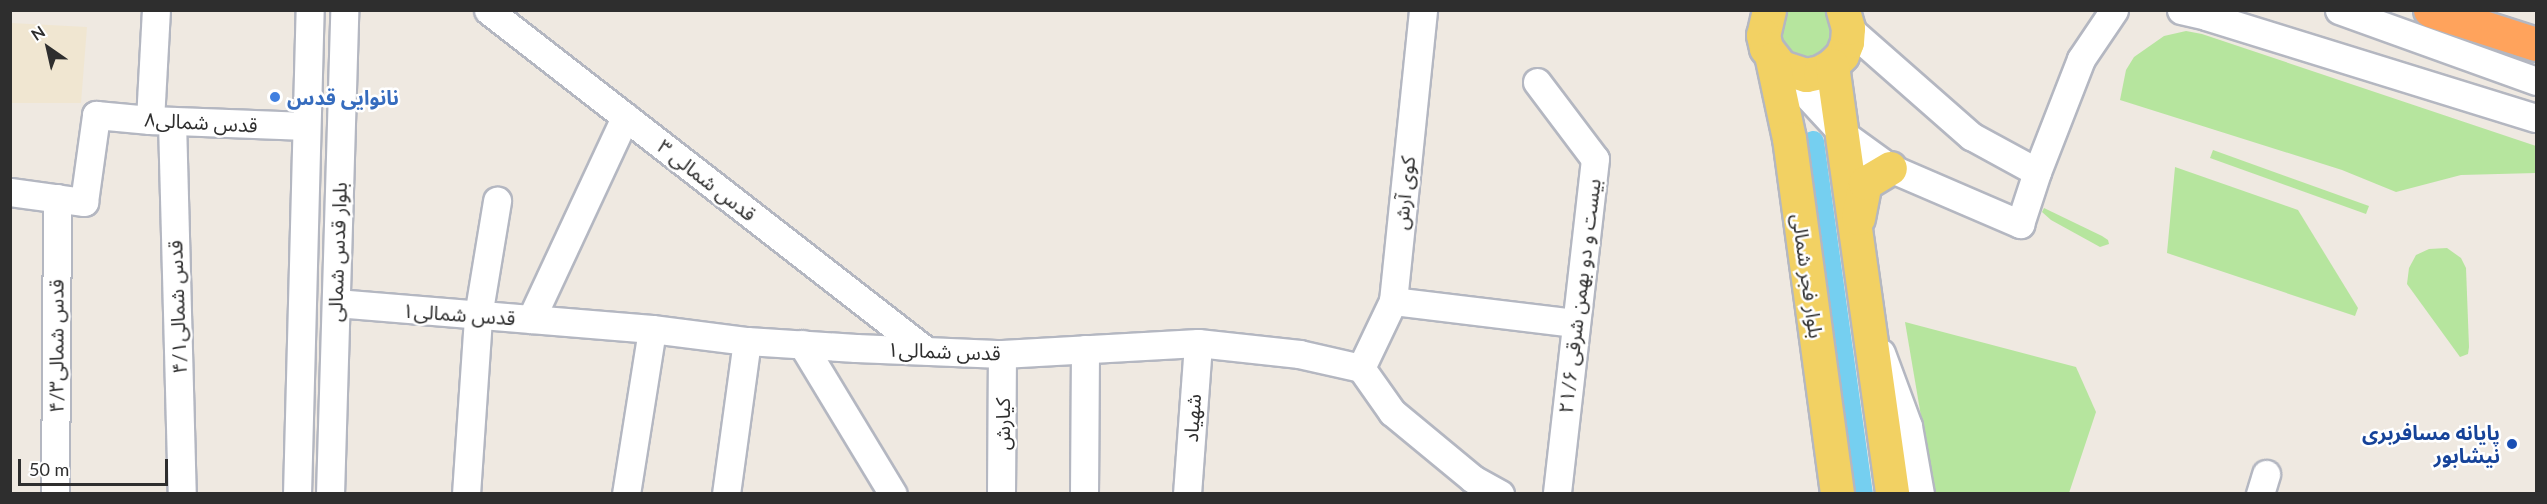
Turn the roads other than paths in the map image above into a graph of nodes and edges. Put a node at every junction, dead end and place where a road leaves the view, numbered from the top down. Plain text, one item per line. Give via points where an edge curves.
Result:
1 (156, 10) edge
2 (310, 10) edge
3 (344, 10) edge
4 (488, 10) edge
5 (1424, 10) edge
6 (1746, 10) edge
7 (1769, 10) edge
8 (2114, 10) edge
9 (2339, 10) edge
10 (2200, 12) edge
11 (2442, 15) edge
12 (1845, 19) edge
13 (2536, 44) edge
14 (1773, 58) junction
15 (1832, 65) junction
16 (2536, 65) edge
17 (308, 67) junction
18 (342, 68) junction
19 (2536, 81) edge
20 (1537, 82) dead end
21 (625, 117) junction
22 (2536, 118) edge
23 (161, 120) junction
24 (306, 126) junction
25 (1843, 134) junction
26 (1890, 168) junction
27 (2037, 172) junction
28 (10, 192) edge
29 (57, 198) junction
30 (497, 201) dead end
31 (1855, 232) junction
32 (1393, 301) junction
33 (336, 303) junction
34 (478, 316) junction
35 (531, 319) junction
36 (1869, 320) junction
37 (1576, 323) junction
38 (652, 329) junction
39 (747, 340) junction
40 (1198, 343) junction
41 (802, 344) junction
42 (1085, 349) junction
43 (925, 350) junction
44 (1002, 354) junction
45 (1361, 368) junction
46 (55, 494) edge
47 (182, 494) edge
48 (297, 494) edge
49 (330, 494) edge
50 (466, 494) edge
51 (626, 494) edge
52 (726, 494) edge
53 (893, 494) edge
54 (1001, 494) edge
55 (1084, 494) edge
56 (1187, 494) edge
57 (1500, 494) edge
58 (1557, 494) edge
59 (1837, 494) edge
60 (1892, 494) edge
61 (1920, 494) edge

1 - 23 street, قدس شمالی۴/۱
2 - 17 street, بلوار قدس شمالی
3 - 18 street, بلوار قدس شمالی
4 - 21 street, قدس شمالی ۳
5 - 32 street, کوی آرش
6 - 14 main road
7 - 14 main road via 1764,22
8 - 27 street via 2081,59
9 - 19 street
10 - 22 street
11 - 13 highway
11 - 16 highway
12 - 15 main road via 1848,42
12 - 27 street via 1971,136
14 - 15 main road via 1806,75
14 - 25 street
14 - 59 main road, بلوار فجر شمالی via 1789,138
15 - 25 main road
17 - 18 street
17 - 24 street, بلوار قدس شمالی
18 - 33 street, بلوار قدس شمالی
20 - 37 street, بیست و دو بهمن شرقی ۲۱/۶ via 1595,159
21 - 35 street
21 - 43 street, قدس شمالی ۳
23 - 24 street, قدس شمالی۸
23 - 29 street, قدس شمالی۸ via 96,115 84,202
23 - 47 street, قدس شمالی۴/۱
24 - 48 street, بلوار قدس شمالی
25 - 26 street
25 - 31 main road
26 - 27 street via 2020,224
26 - 31 main road via 1865,183
28 - 29 street
29 - 46 street, قدس شمالی۴/۳
30 - 34 street
31 - 36 main road
32 - 37 street
32 - 45 street, کوی آرش
33 - 34 street, قدس شمالی۱
33 - 49 street, بلوار قدس شمالی
34 - 35 street, قدس شمالی۱
34 - 50 street
35 - 38 street, قدس شمالی۱
36 - 60 main road
36 - 61 street via 1908,426
37 - 58 street, بیست و دو بهمن شرقی ۲۱/۶
38 - 39 street, قدس شمالی۱
38 - 51 street
39 - 41 street, قدس شمالی۱
39 - 52 street
40 - 42 street, قدس شمالی۱
40 - 45 street, قدس شمالی۱ via 1299,354
40 - 56 street, شهیاد
41 - 43 street, قدس شمالی۱
41 - 53 street
42 - 44 street, قدس شمالی۱
42 - 55 street
43 - 44 street, قدس شمالی۱
44 - 54 street, کیارش
45 - 57 street via 1392,412 1473,479

